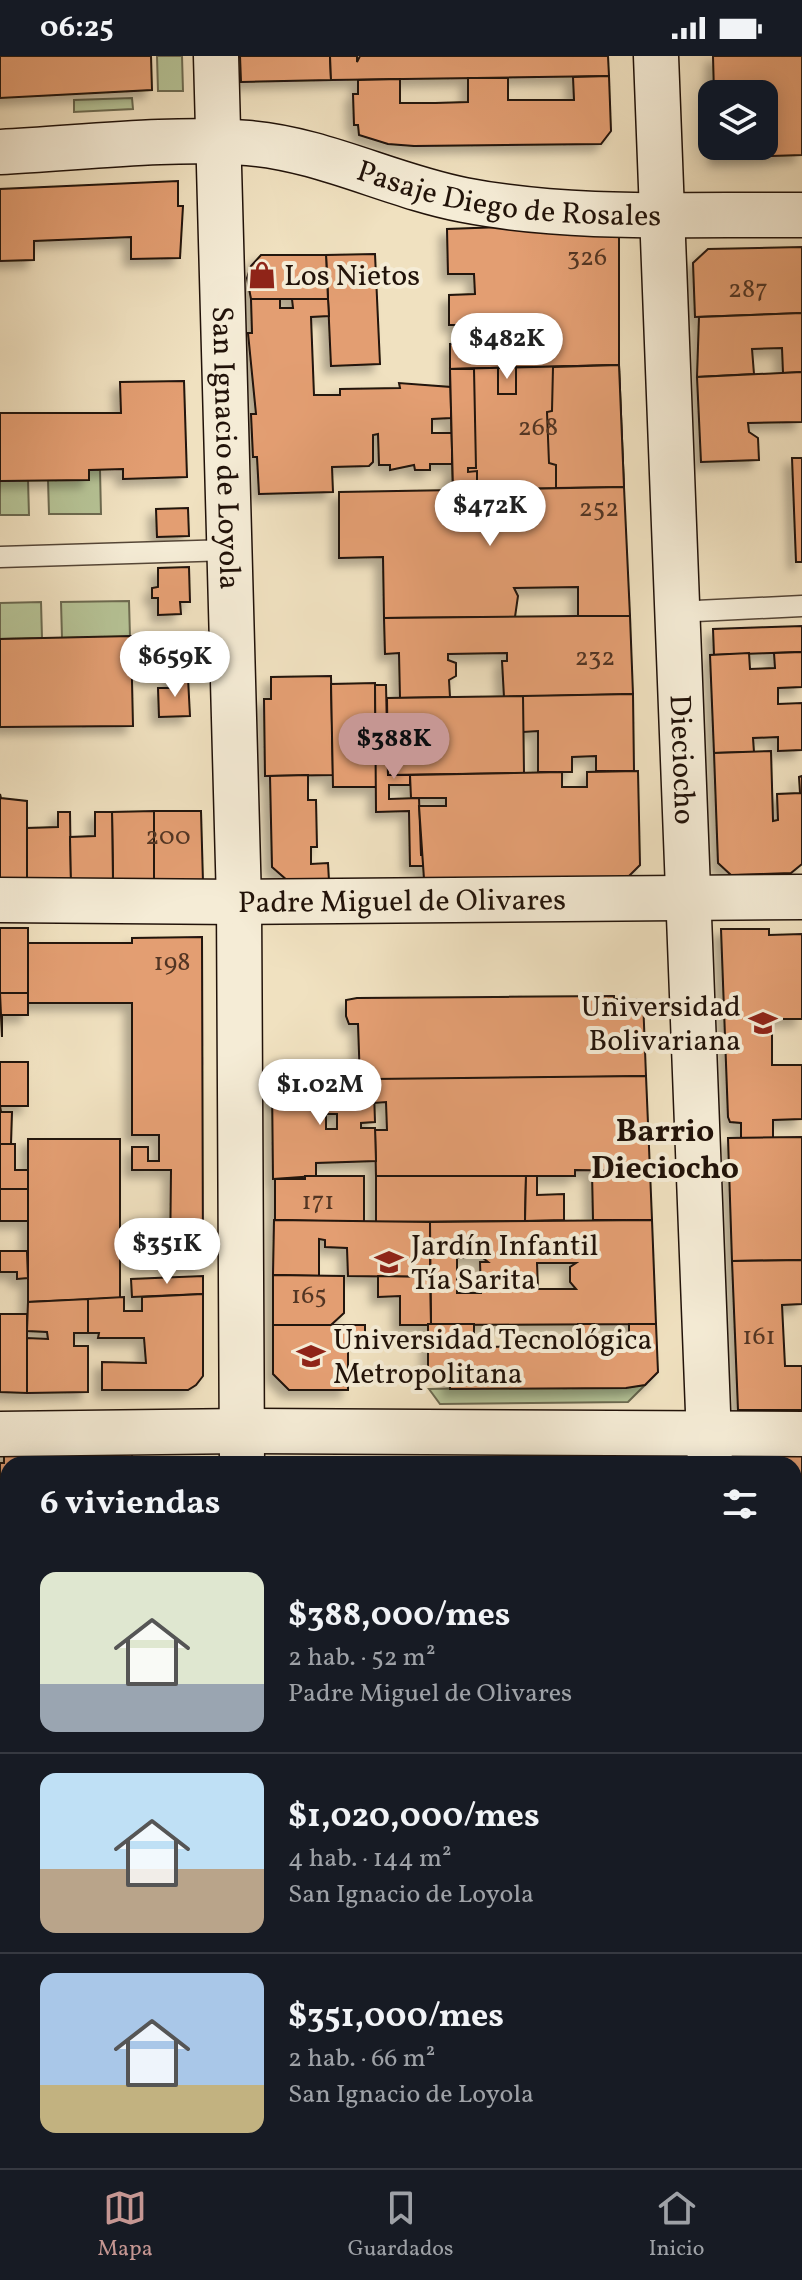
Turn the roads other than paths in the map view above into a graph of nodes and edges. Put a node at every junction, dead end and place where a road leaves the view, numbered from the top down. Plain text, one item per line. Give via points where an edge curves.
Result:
1 (216, 56) edge
2 (656, 56) edge
3 (220, 143) junction
4 (0, 152) edge
5 (663, 214) junction
6 (802, 215) edge
7 (230, 550) junction
8 (0, 557) edge
9 (802, 606) edge
10 (675, 612) junction
11 (802, 897) edge
12 (690, 899) junction
13 (0, 900) edge
14 (239, 902) junction
15 (0, 1434) edge
16 (802, 1434) edge
17 (242, 1447) edge
18 (710, 1450) edge

1 - 3 street, San Ignacio de Loyola
2 - 5 street, Dieciocho
3 - 4 street, Pasaje Diego de Rosales
3 - 5 street, Pasaje Diego de Rosales via 300,152 484,204
3 - 7 street, San Ignacio de Loyola
5 - 6 street, Pasaje Diego de Rosales
5 - 10 street, Dieciocho
7 - 8 lane
7 - 14 street, San Ignacio de Loyola
9 - 10 lane
10 - 12 street, Dieciocho
11 - 12 street, Padre Miguel de Olivares
12 - 14 street, Padre Miguel de Olivares
12 - 18 street, Dieciocho
13 - 14 street, Padre Miguel de Olivares
14 - 17 street, San Ignacio de Loyola
15 - 17 street
16 - 18 street
17 - 18 street

